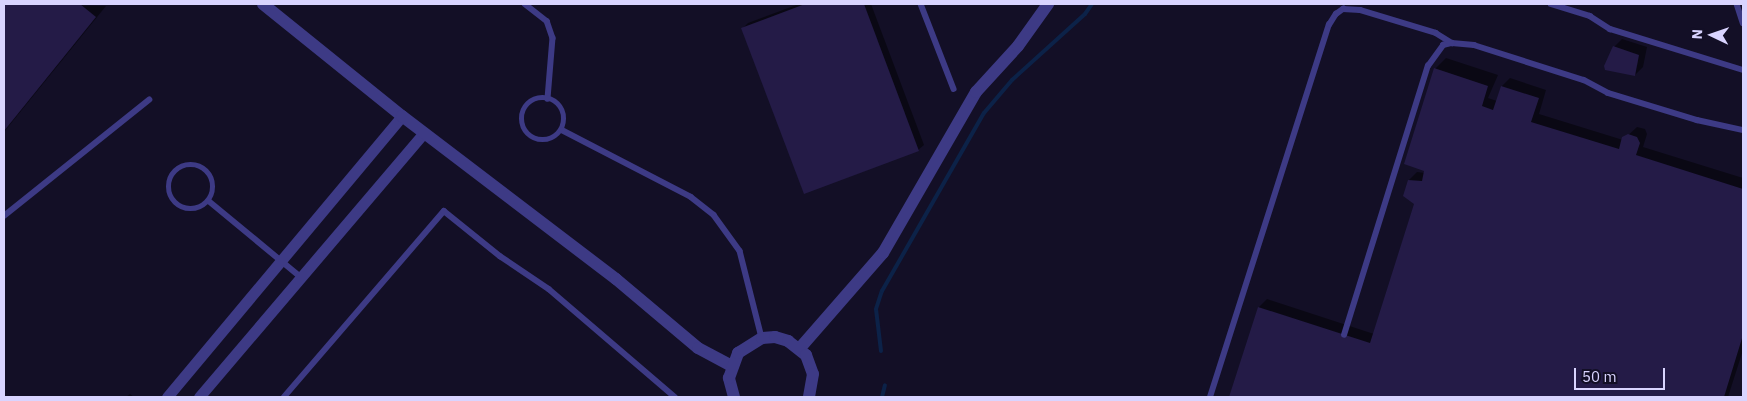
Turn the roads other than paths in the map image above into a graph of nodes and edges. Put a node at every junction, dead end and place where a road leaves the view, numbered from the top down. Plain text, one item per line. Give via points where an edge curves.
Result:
1 (262, 4) edge
2 (525, 4) edge
3 (922, 4) edge
4 (1048, 4) edge
5 (1551, 4) edge
6 (1737, 4) edge
7 (1743, 23) edge
8 (1452, 42) junction
9 (1743, 70) edge
10 (954, 89) dead end
11 (548, 99) junction
12 (149, 100) dead end
13 (402, 116) junction
14 (562, 130) junction
15 (1743, 130) edge
16 (424, 133) junction
17 (210, 200) junction
18 (4, 216) edge
19 (283, 262) junction
20 (301, 277) junction
21 (1344, 334) dead end
22 (762, 338) junction
23 (800, 348) junction
24 (732, 366) junction
25 (167, 397) edge
26 (199, 397) edge
27 (284, 397) edge
28 (675, 397) edge
29 (734, 397) edge
30 (809, 397) edge
31 (1210, 397) edge

1 - 13 street
2 - 11 lane via 547,21 553,38
3 - 10 lane
4 - 23 street via 1018,46 976,92 883,253
5 - 9 lane via 1590,16 1610,29
6 - 7 lane
8 - 15 lane via 1474,45 1584,80 1608,93 1697,120
8 - 21 lane via 1436,52 1428,66
8 - 31 lane via 1360,10 1343,9 1336,14 1326,34
11 - 14 lane via 562,109
11 - 14 lane via 538,99 526,106 523,126 532,137 545,140
12 - 18 lane
13 - 16 street
13 - 19 street
14 - 22 lane via 691,197 714,215 740,251
16 - 20 street
16 - 24 street via 616,279 698,348
17 - 17 lane via 214,186 203,168 188,164 175,171 169,192 177,204 198,209
17 - 19 lane
19 - 20 lane
19 - 25 street
20 - 26 street
22 - 23 street via 775,337
22 - 24 street via 744,348
23 - 30 street via 813,374
24 - 29 street via 730,378
27 - 28 lane via 444,211 500,256 549,289

